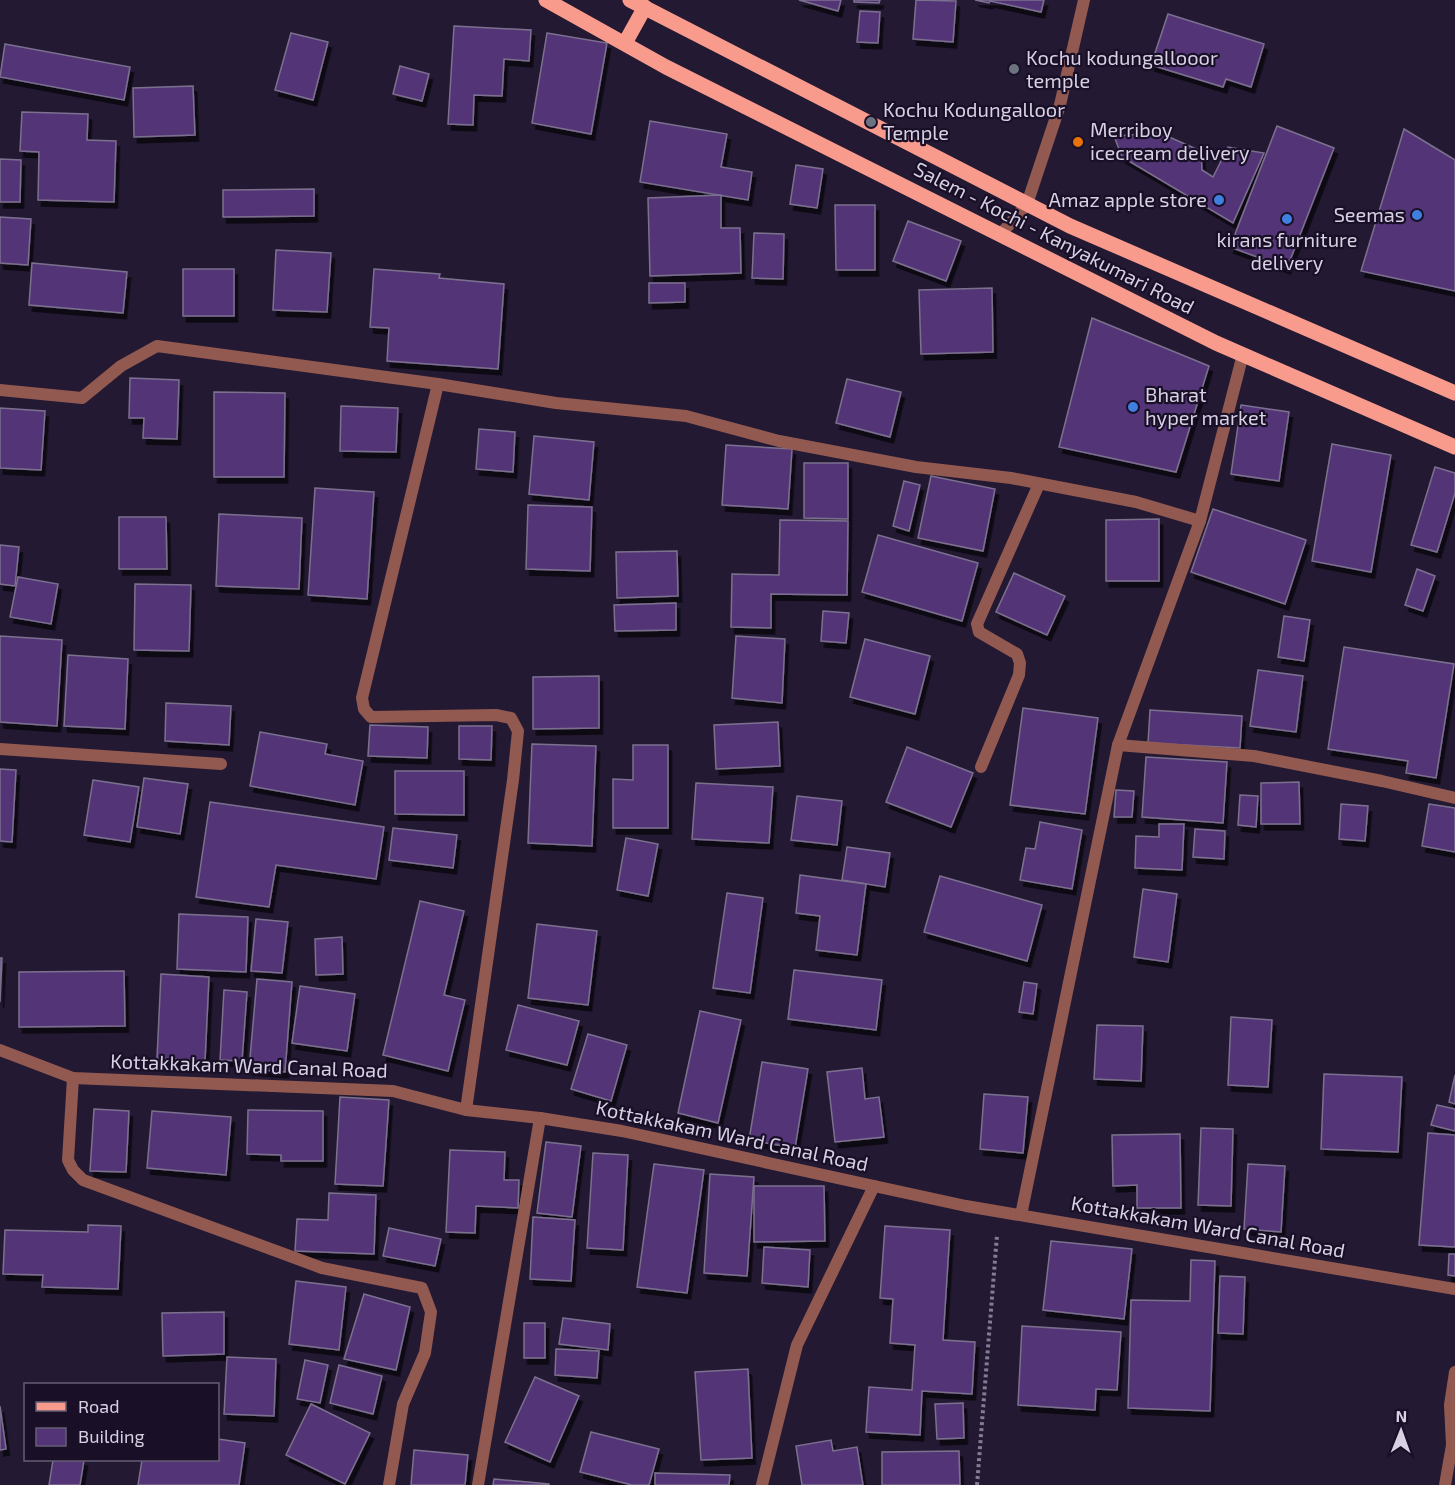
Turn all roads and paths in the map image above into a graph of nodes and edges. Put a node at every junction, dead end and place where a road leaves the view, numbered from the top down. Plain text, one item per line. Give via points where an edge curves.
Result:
1 (546, 0) edge
2 (630, 0) edge
3 (1084, 0) edge
4 (645, 8) junction
5 (625, 44) junction
6 (1027, 204) junction
7 (1001, 234) junction
8 (1243, 354) junction
9 (438, 384) junction
10 (0, 390) edge
11 (1455, 393) edge
12 (1455, 447) edge
13 (1040, 484) junction
14 (1200, 521) junction
15 (1118, 745) junction
16 (0, 749) edge
17 (221, 764) dead end
18 (981, 767) dead end
19 (1455, 798) edge
20 (0, 1050) edge
21 (73, 1078) junction
22 (466, 1110) junction
23 (540, 1118) junction
24 (874, 1186) junction
25 (999, 1211) junction
26 (1021, 1215) junction
27 (1455, 1289) edge
28 (1455, 1372) edge
29 (389, 1485) edge
30 (478, 1485) edge
31 (762, 1485) edge
32 (977, 1485) edge
33 (1445, 1485) edge

1 - 5 main road, Salem - Kochi - Kanyakumari Road
2 - 4 main road, Salem - Kochi - Kanyakumari Road
3 - 6 street via 1060,105
4 - 5 main road
4 - 6 main road, Salem - Kochi - Kanyakumari Road
5 - 7 main road, Salem - Kochi - Kanyakumari Road
6 - 7 street
6 - 11 main road, Salem - Kochi - Kanyakumari Road
7 - 8 main road, Salem - Kochi - Kanyakumari Road
8 - 12 main road, Salem - Kochi - Kanyakumari Road
8 - 14 street
9 - 10 street via 157,346 121,366 82,398
9 - 13 street via 556,403 686,416 779,441
9 - 22 street via 362,698 364,710 371,717 496,715 511,718 518,731
13 - 14 street via 1136,502
13 - 18 street via 977,624 979,632 1017,654 1020,663 1019,675
14 - 15 street
15 - 19 street via 1254,756
15 - 26 street
16 - 17 street
20 - 21 street, Kottakkakam Ward Canal Road
21 - 22 street, Kottakkakam Ward Canal Road via 393,1091
21 - 29 street via 68,1160 83,1180 322,1268 422,1288 431,1312 425,1353 403,1404
22 - 23 street, Kottakkakam Ward Canal Road
23 - 24 street, Kottakkakam Ward Canal Road via 622,1131
23 - 30 street
24 - 25 street, Kottakkakam Ward Canal Road
24 - 31 street via 797,1345
25 - 26 street, Kottakkakam Ward Canal Road
25 - 32 path
26 - 27 street, Kottakkakam Ward Canal Road
28 - 33 street via 1450,1405 1452,1445

